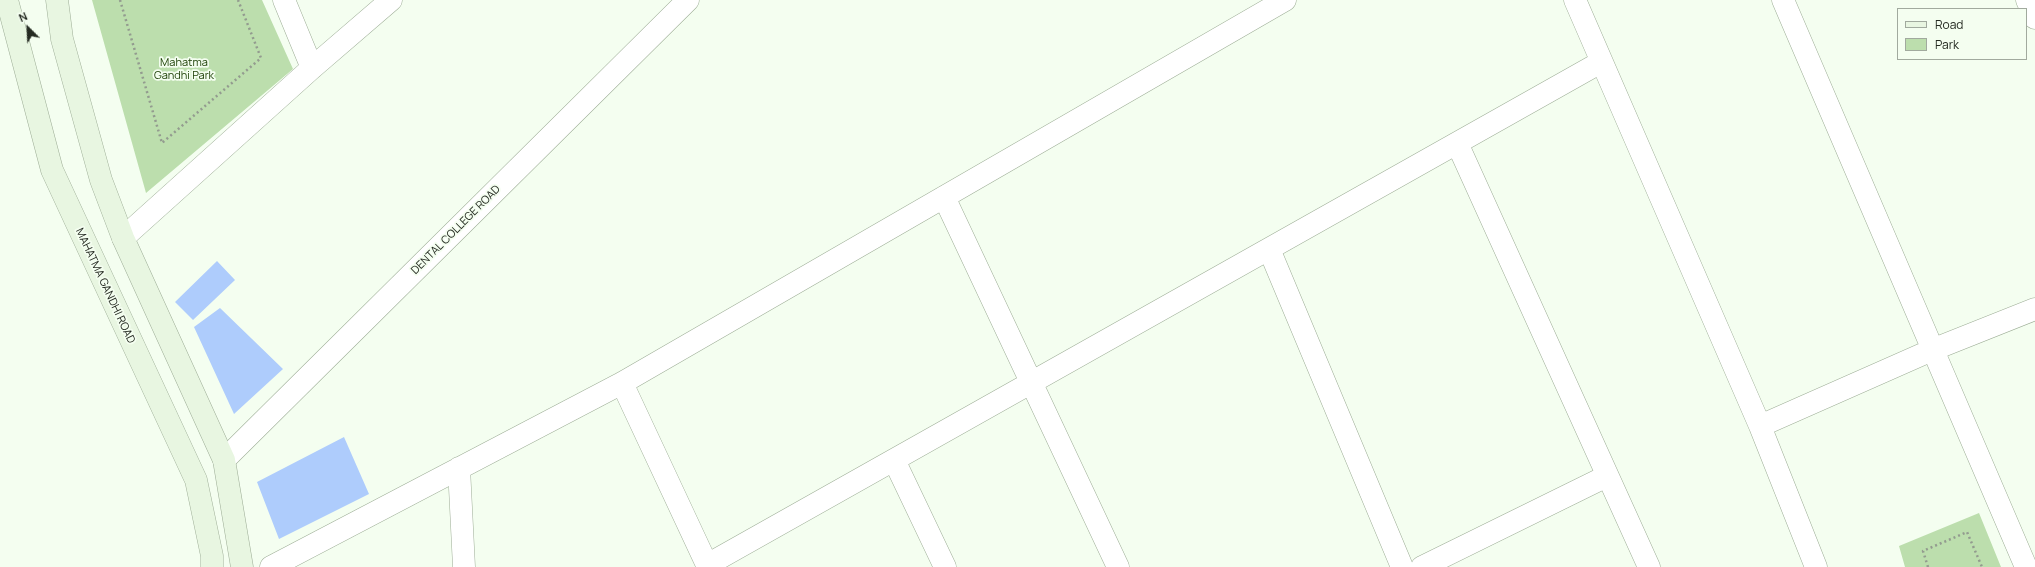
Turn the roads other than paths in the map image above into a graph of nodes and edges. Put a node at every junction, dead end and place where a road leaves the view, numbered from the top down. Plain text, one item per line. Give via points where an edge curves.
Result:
1 (7, 0) edge
2 (57, 0) edge
3 (284, 0) edge
4 (391, 0) edge
5 (688, 0) edge
6 (1285, 0) edge
7 (1574, 0) edge
8 (1782, 0) edge
9 (2028, 0) edge
10 (2035, 18) edge
11 (1601, 62) junction
12 (312, 68) junction
13 (1457, 143) junction
14 (944, 197) junction
15 (124, 238) junction
16 (1269, 249) junction
17 (2035, 309) edge
18 (1932, 350) junction
19 (1032, 382) junction
20 (622, 383) junction
21 (1760, 426) junction
22 (224, 460) junction
23 (894, 460) junction
24 (459, 468) junction
25 (1607, 476) junction
26 (196, 480) junction
27 (708, 566) edge
28 (212, 567) edge
29 (242, 567) edge
30 (271, 567) edge
31 (464, 567) edge
32 (945, 567) edge
33 (1118, 567) edge
34 (1402, 567) edge
35 (1422, 567) edge
36 (1649, 567) edge
37 (1816, 567) edge
38 (2026, 567) edge

1 - 26 street, MAHATMA GANDHI ROAD via 52,170
2 - 15 street via 62,39 99,173
3 - 12 street
4 - 12 street
5 - 22 street, DENTAL COLLEGE ROAD
6 - 14 street
7 - 11 street
8 - 18 street
9 - 10 street
11 - 13 street
11 - 21 street
12 - 15 street
13 - 16 street
13 - 25 street
14 - 19 street
14 - 20 street
15 - 22 street
16 - 19 street
16 - 34 street
17 - 18 street
18 - 21 street
18 - 38 street
19 - 23 street
19 - 33 street
20 - 24 street
20 - 27 street
21 - 37 street
22 - 26 street
22 - 29 street
23 - 27 street
23 - 32 street
24 - 30 street
24 - 31 street
25 - 35 street
25 - 36 street
26 - 28 street, MAHATMA GANDHI ROAD

